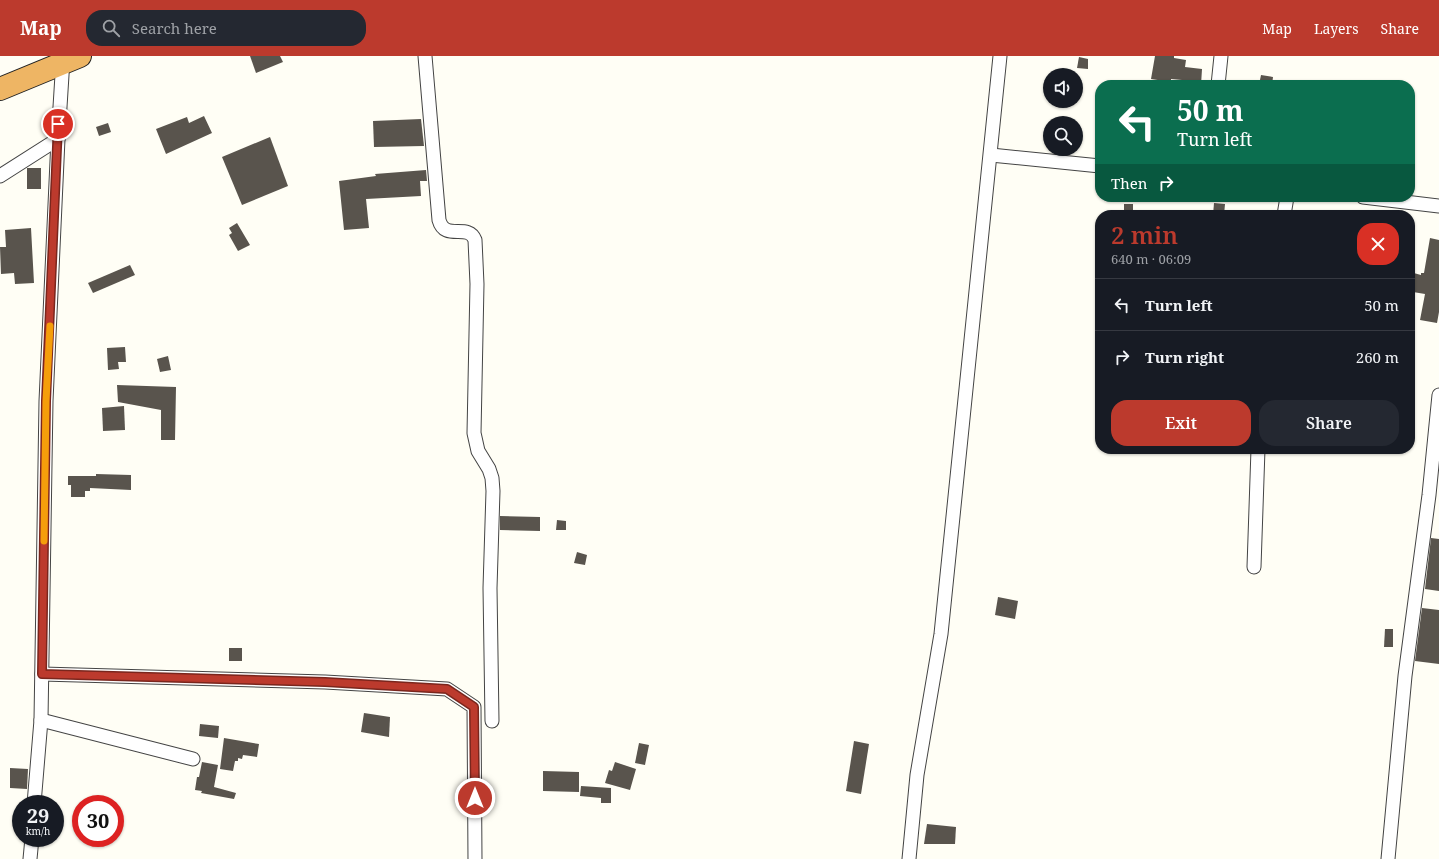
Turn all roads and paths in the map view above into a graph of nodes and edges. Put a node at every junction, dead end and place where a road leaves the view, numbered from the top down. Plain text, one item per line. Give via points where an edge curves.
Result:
1 (425, 56) edge
2 (1000, 56) edge
3 (1220, 56) edge
4 (69, 58) edge
5 (1218, 80) edge
6 (0, 89) edge
7 (58, 139) junction
8 (991, 155) junction
9 (1095, 165) edge
10 (0, 176) edge
11 (1405, 202) edge
12 (1439, 206) edge
13 (1439, 395) edge
14 (1258, 454) edge
15 (1254, 567) dead end
16 (42, 674) junction
17 (41, 720) junction
18 (492, 721) dead end
19 (193, 759) dead end
20 (35, 795) edge
21 (31, 847) edge
22 (30, 859) edge
23 (475, 859) edge
24 (909, 859) edge
25 (1388, 859) edge

1 - 18 street via 440,226 446,230 469,233 475,240 477,284 474,433 478,451 492,478 493,491 490,588
2 - 8 street
3 - 5 street
4 - 6 highway
4 - 7 street
7 - 10 street
7 - 16 street via 46,401
8 - 9 street
8 - 24 street via 941,634 917,775
11 - 12 street
13 - 25 street via 1429,495 1405,676
14 - 15 street
16 - 17 street
16 - 23 street via 317,682 447,689 474,707
17 - 19 street
17 - 20 street
21 - 22 street

